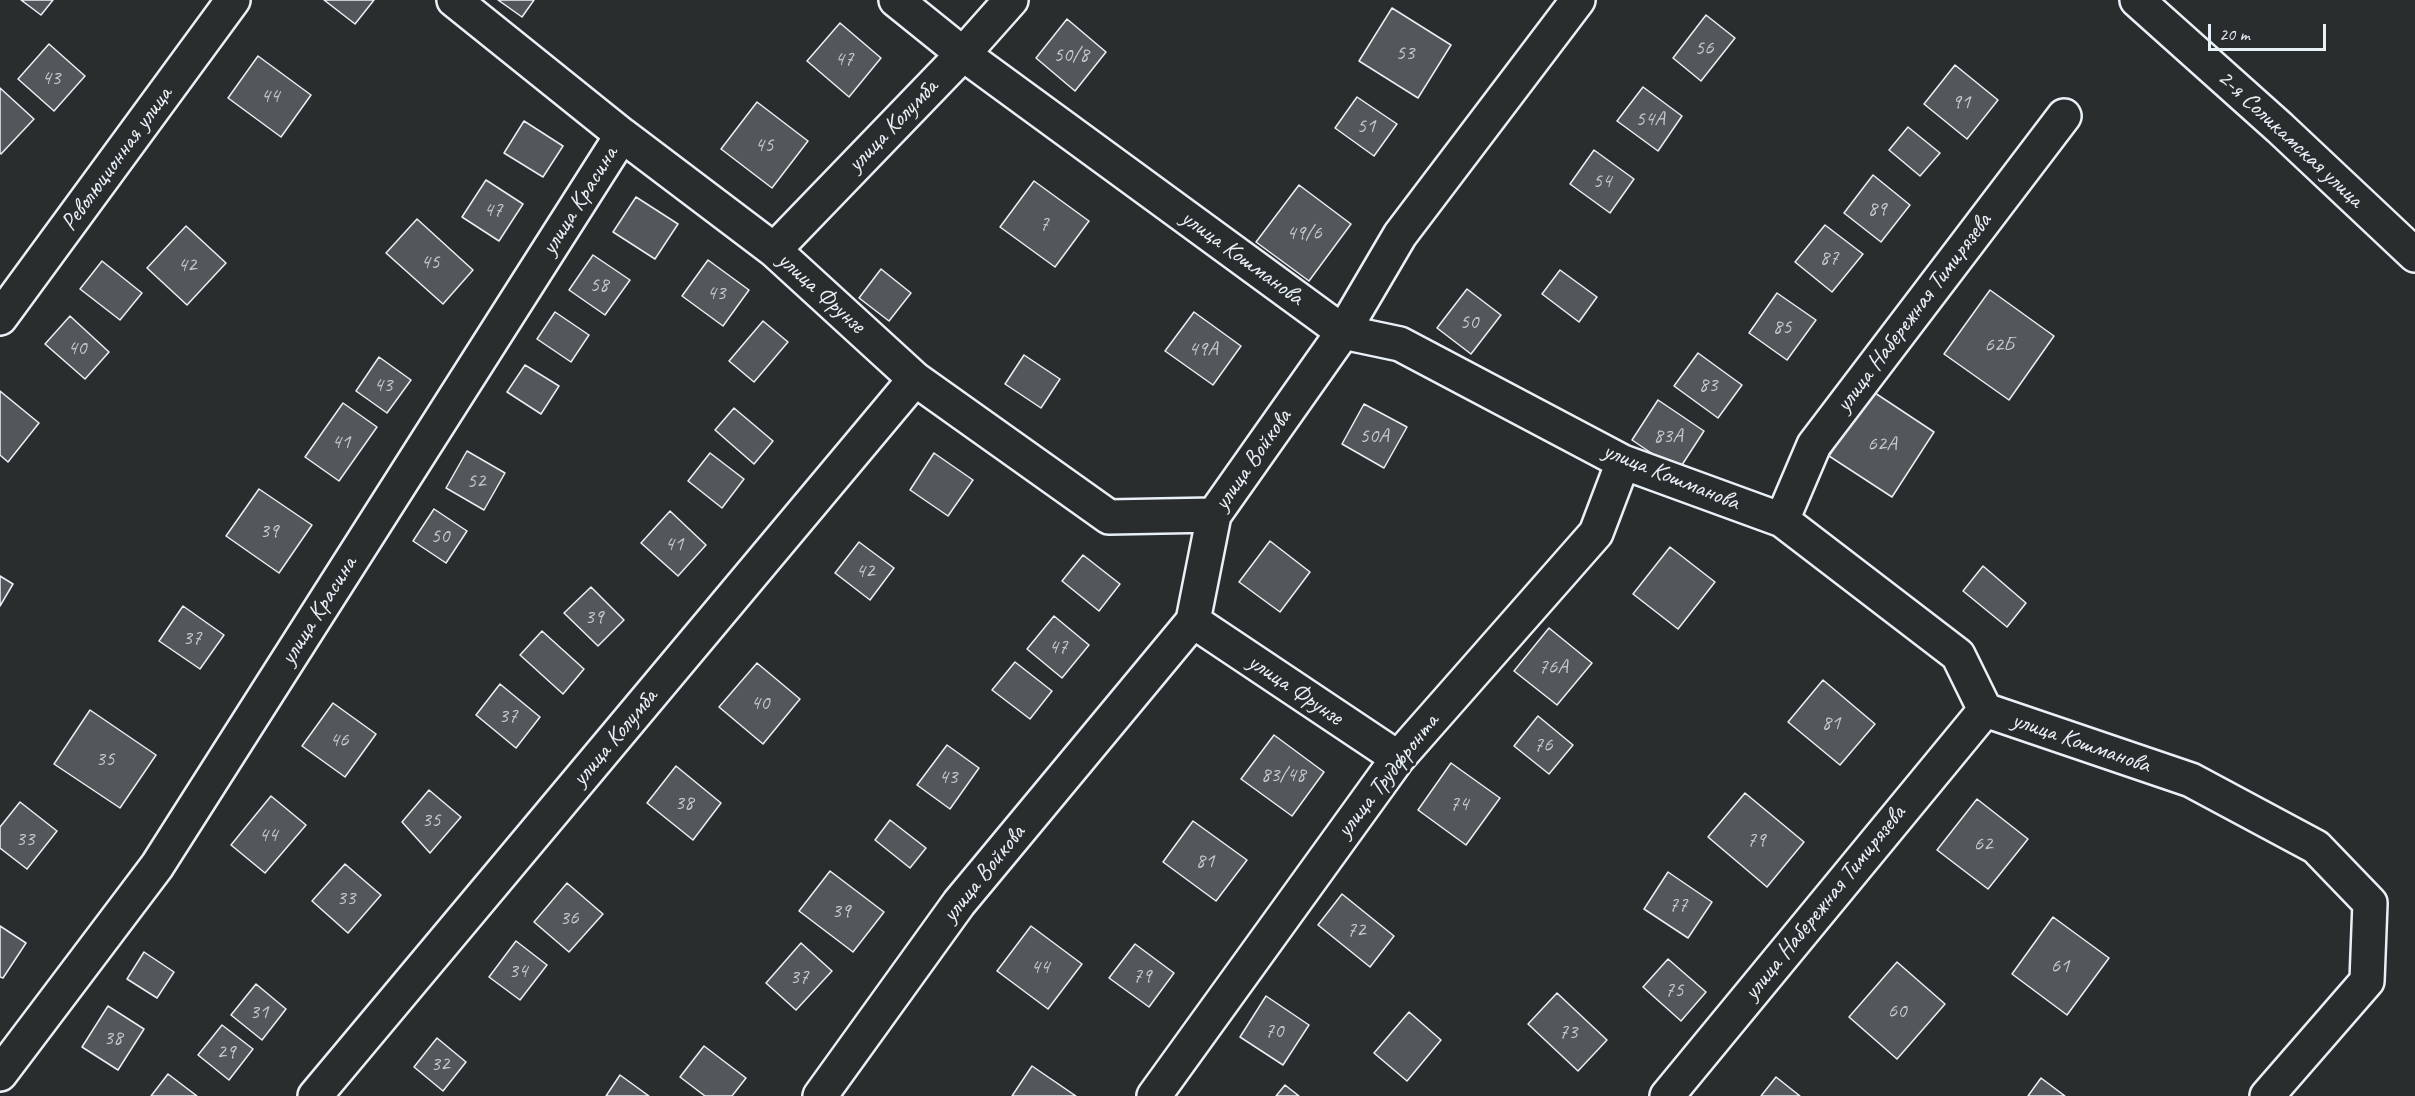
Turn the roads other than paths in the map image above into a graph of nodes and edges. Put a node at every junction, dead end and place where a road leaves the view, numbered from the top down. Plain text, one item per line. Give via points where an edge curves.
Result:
1 (233, 0) edge
2 (454, 0) edge
3 (896, 0) edge
4 (1011, 0) edge
5 (1578, 0) edge
6 (2137, 0) edge
7 (963, 54) junction
8 (2064, 116) dead end
9 (622, 135) junction
10 (774, 250) junction
11 (2415, 255) edge
12 (0, 318) edge
13 (1343, 332) junction
14 (915, 379) junction
15 (1623, 462) junction
16 (1214, 515) junction
17 (1782, 520) junction
18 (1193, 621) junction
19 (1985, 710) junction
20 (1398, 758) junction
21 (0, 1074) edge
22 (315, 1096) edge
23 (820, 1096) edge
24 (1154, 1096) edge
25 (1667, 1096) edge
26 (2267, 1096) edge

1 - 12 street, Революционная улица
2 - 9 street, улица Фрунзе
3 - 7 street, улица Кошманова
4 - 7 street, улица Колумба
5 - 13 street, улица Войкова via 1400,235
6 - 11 street, 2-я Соликамская улица
7 - 10 street, улица Колумба
7 - 13 street, улица Кошманова
8 - 17 street, улица Набережная Тимирязева via 1814,445
9 - 10 street, улица Фрунзе
9 - 21 street, улица Красина via 157,866
10 - 14 street, улица Фрунзе
13 - 15 street, улица Кошманова via 1400,344
13 - 16 street, улица Войкова
14 - 16 street, улица Фрунзе via 1109,517
14 - 22 street, улица Колумба
15 - 17 street, улица Кошманова
15 - 20 street, улица Трудфронта via 1596,533
16 - 18 street, улица Войкова
17 - 19 street, улица Кошманова via 1958,655
18 - 20 street, улица Фрунзе
18 - 23 street, улица Войкова via 960,903
19 - 25 street, улица Набережная Тимирязева
19 - 26 street, улица Кошманова via 2191,780 2316,848 2370,903 2367,981
20 - 24 street, улица Трудфронта

